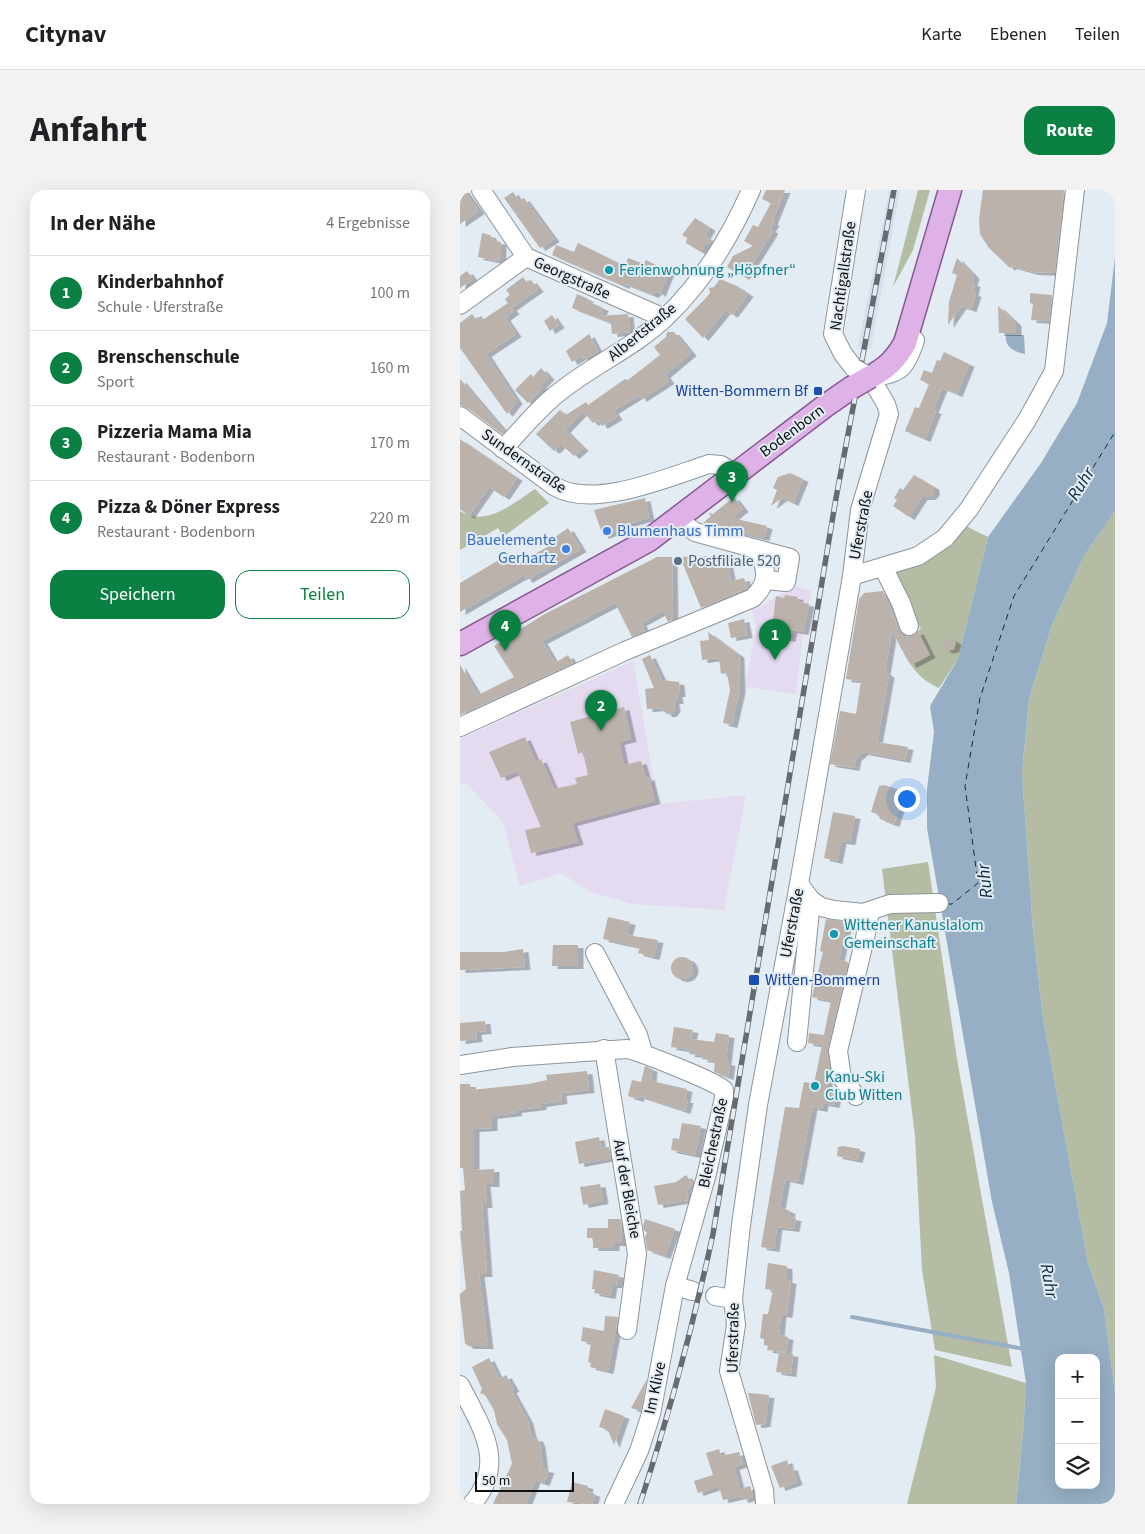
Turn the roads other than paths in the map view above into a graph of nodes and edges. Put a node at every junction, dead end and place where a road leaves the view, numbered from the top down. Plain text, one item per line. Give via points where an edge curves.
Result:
1 (481, 190) edge
2 (751, 190) edge
3 (856, 190) edge
4 (938, 190) edge
5 (950, 190) edge
6 (962, 190) edge
7 (1075, 190) edge
8 (526, 257) junction
9 (928, 263) junction
10 (460, 305) edge
11 (664, 318) junction
12 (866, 378) junction
13 (460, 416) edge
14 (503, 449) junction
15 (735, 474) junction
16 (680, 516) junction
17 (760, 550) junction
18 (883, 567) junction
19 (852, 576) junction
20 (764, 584) junction
21 (909, 626) dead end
22 (460, 644) edge
23 (460, 727) edge
24 (799, 884) junction
25 (811, 900) junction
26 (939, 903) dead end
27 (870, 911) junction
28 (595, 953) dead end
29 (797, 1042) dead end
30 (604, 1049) junction
31 (642, 1052) junction
32 (460, 1065) edge
33 (856, 1096) dead end
34 (675, 1286) junction
35 (693, 1291) dead end
36 (715, 1296) dead end
37 (733, 1299) junction
38 (627, 1330) dead end
39 (460, 1385) edge
40 (472, 1504) edge
41 (614, 1504) edge
42 (765, 1504) edge

1 - 8 street, Georgstraße
2 - 11 street, Albertstraße via 717,256
3 - 12 street, Nachtigallstraße via 833,334 843,354
4 - 9 street via 928,228
5 - 9 main road, Bodenborn
6 - 12 street via 911,353 892,375
7 - 18 street via 1054,370 1022,428 969,509 945,538 918,556
8 - 10 street
8 - 11 street, Georgstraße
9 - 12 main road, Bodenborn via 898,357
11 - 14 street, Albertstraße via 621,352 561,391
12 - 15 main road, Bodenborn
12 - 19 street, Uferstraße via 889,414 860,510
13 - 14 street, Sundernstraße
14 - 15 street, Sundernstraße via 554,486 571,494 623,490 708,464 721,466
15 - 16 main road, Bodenborn
16 - 17 street via 695,532
16 - 22 main road, Bodenborn via 623,556
17 - 20 street
17 - 20 street via 790,558 786,582
18 - 19 street
18 - 21 street
19 - 24 street, Uferstraße
20 - 23 street via 753,598 625,651
24 - 25 street
24 - 37 street, Uferstraße via 758,1105
25 - 27 street via 834,910
25 - 29 street
26 - 27 street via 890,904
27 - 33 street via 838,1051 842,1078
28 - 31 street via 638,1035
30 - 31 street, Bleichestraße
30 - 32 street, Bleichestraße
30 - 38 street, Auf der Bleiche via 637,1254
31 - 34 street, Bleichestraße via 716,1083 724,1090 706,1177
34 - 35 street
34 - 41 street, Im Klive via 651,1414 639,1451
36 - 37 street
37 - 42 street, Uferstraße via 736,1326 729,1371 764,1490
39 - 40 street via 490,1452 485,1484

